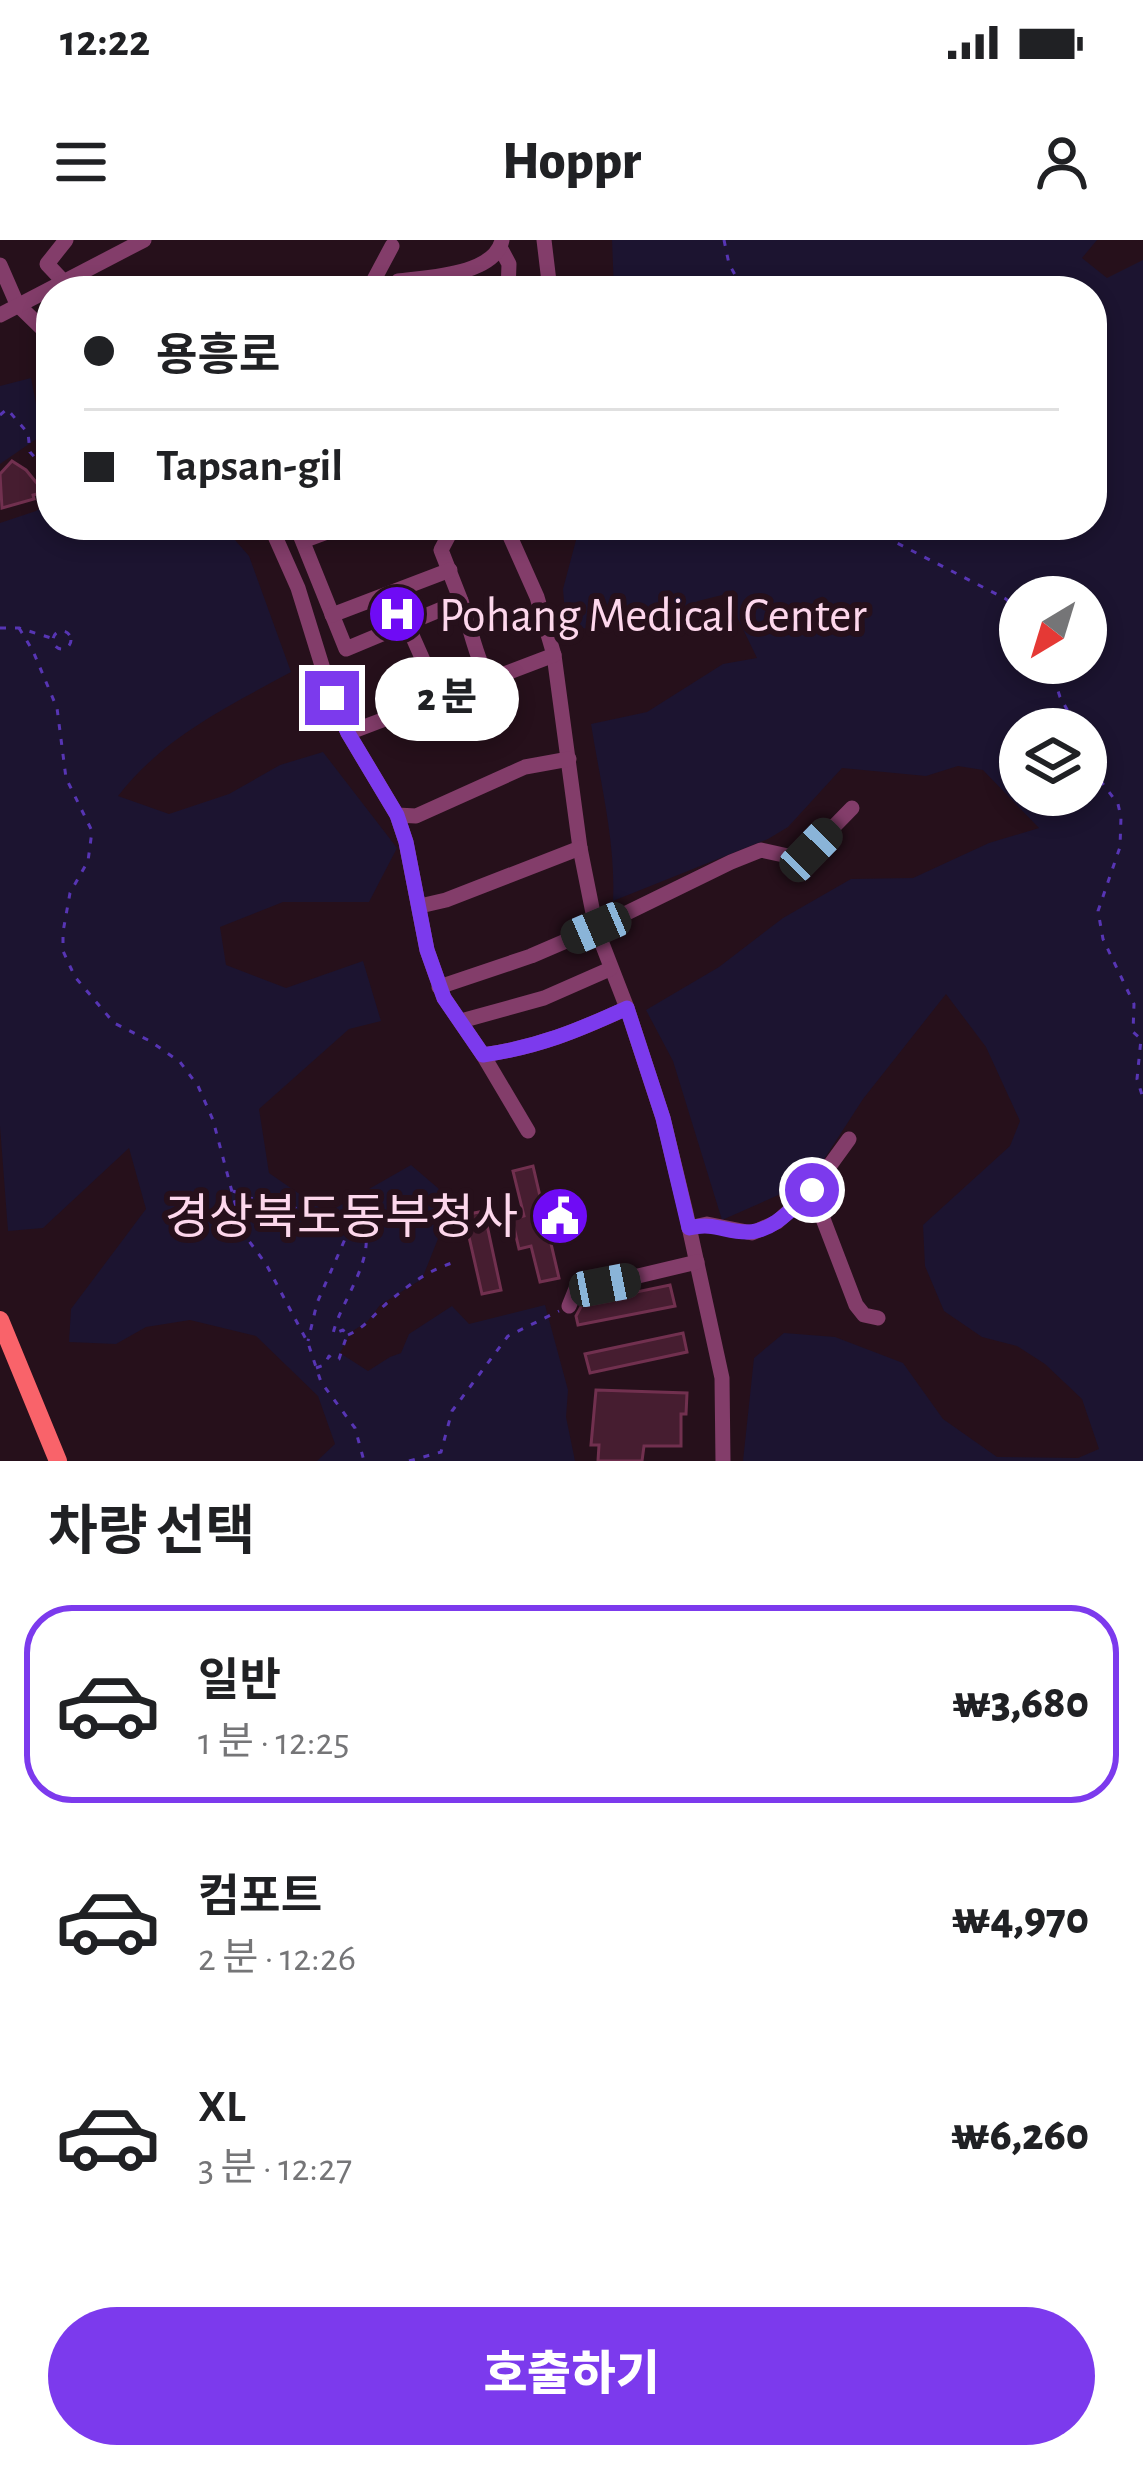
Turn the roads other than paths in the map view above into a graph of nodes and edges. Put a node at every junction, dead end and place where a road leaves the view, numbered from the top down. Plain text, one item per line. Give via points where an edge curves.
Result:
1 (66, 240) edge
2 (144, 240) edge
3 (544, 240) edge
4 (392, 243) edge
5 (501, 244) edge
6 (0, 265) edge
7 (59, 276) edge
8 (73, 276) edge
9 (377, 276) edge
10 (397, 276) edge
11 (460, 276) edge
12 (509, 276) edge
13 (548, 276) edge
14 (36, 294) edge
15 (17, 304) junction
16 (0, 315) edge
17 (36, 322) edge
18 (276, 540) edge
19 (302, 540) edge
20 (446, 540) edge
21 (512, 540) edge
22 (450, 570) junction
23 (461, 601) junction
24 (304, 608) junction
25 (330, 610) junction
26 (407, 624) junction
27 (554, 655) junction
28 (482, 666) dead end
29 (405, 692) dead end
30 (348, 733) junction
31 (569, 759) junction
32 (852, 808) dead end
33 (397, 815) junction
34 (580, 848) junction
35 (420, 906) junction
36 (596, 928) junction
37 (610, 968) junction
38 (439, 987) junction
39 (627, 1008) junction
40 (461, 1021) junction
41 (483, 1055) junction
42 (528, 1131) dead end
43 (849, 1138) dead end
44 (812, 1190) junction
45 (689, 1228) junction
46 (697, 1262) junction
47 (569, 1306) road end
48 (878, 1318) dead end
49 (0, 1320) edge
50 (58, 1461) edge
51 (723, 1461) edge

1 - 7 street via 47,263
2 - 8 street
3 - 13 street
4 - 9 street
4 - 10 street
5 - 11 street via 492,259
5 - 12 street
6 - 15 street
14 - 15 street
15 - 16 street
15 - 17 street
18 - 24 street
19 - 25 street
20 - 22 street via 441,550
21 - 27 street
22 - 23 street
22 - 25 street
23 - 26 street
23 - 28 street
24 - 25 street
24 - 30 street
25 - 26 street via 346,649
26 - 29 street via 430,683
27 - 30 street
27 - 31 street
30 - 33 street
31 - 33 street via 525,767 416,816
31 - 34 street
32 - 36 street via 811,850 761,850
33 - 35 street
34 - 35 street
34 - 36 street
35 - 38 street
36 - 37 street
36 - 38 street
37 - 39 street
37 - 40 street via 544,998
38 - 40 street
39 - 41 street via 528,1049
39 - 45 street
40 - 41 street
41 - 42 street
43 - 44 street
44 - 45 street via 752,1233
44 - 48 street via 856,1306
45 - 46 street
46 - 47 street via 575,1291
46 - 51 street via 722,1378
49 - 50 main road

